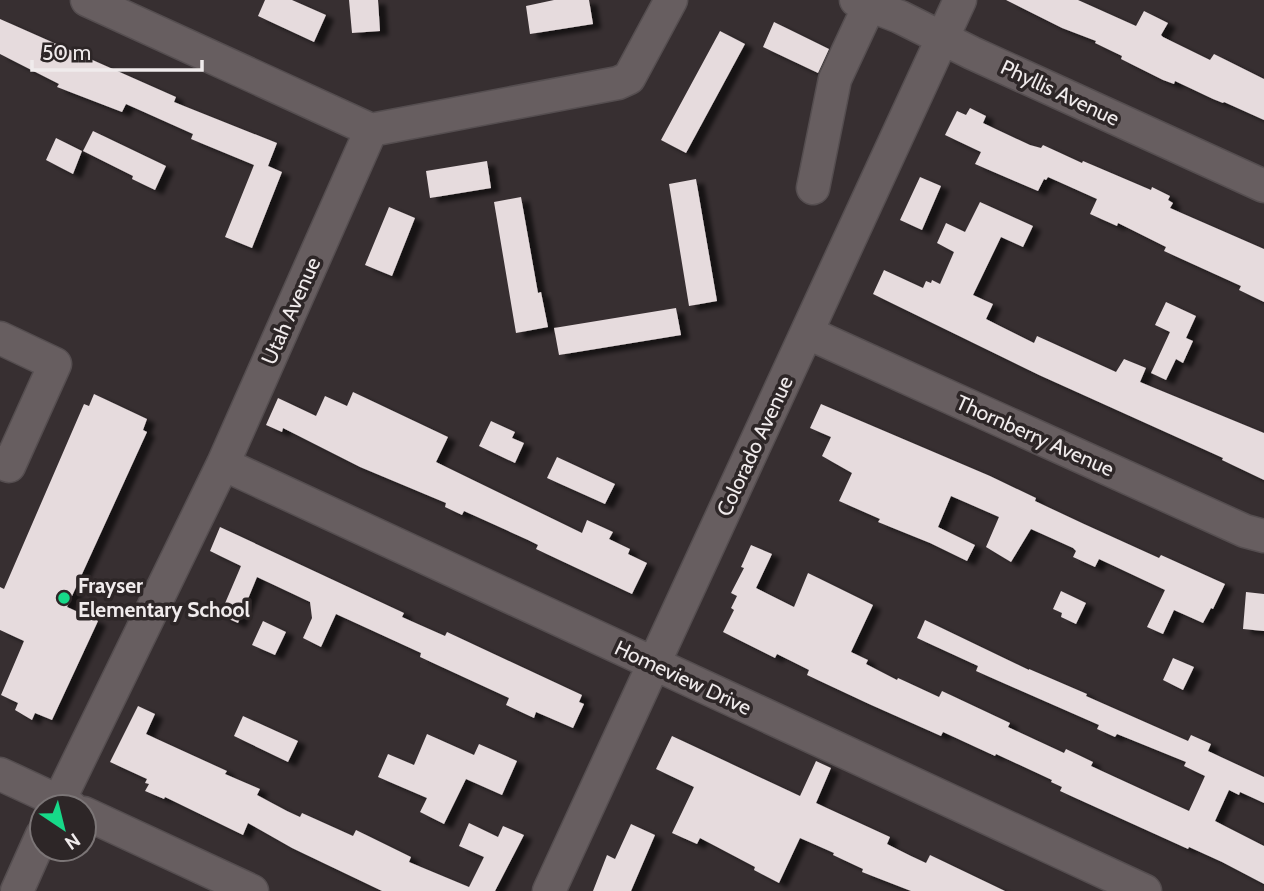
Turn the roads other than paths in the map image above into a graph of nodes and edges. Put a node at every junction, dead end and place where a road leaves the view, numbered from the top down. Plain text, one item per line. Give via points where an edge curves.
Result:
1 (87, 0) edge
2 (671, 0) edge
3 (960, 0) edge
4 (863, 3) edge
5 (943, 38) junction
6 (371, 130) junction
7 (1264, 186) edge
8 (813, 188) dead end
9 (808, 333) junction
10 (0, 338) edge
11 (0, 462) edge
12 (223, 464) junction
13 (1264, 536) edge
14 (654, 665) junction
15 (0, 774) edge
16 (39, 793) edge
17 (73, 793) edge
18 (98, 821) edge
19 (30, 863) edge
20 (17, 891) edge
21 (252, 891) edge
22 (549, 891) edge
23 (1145, 891) edge

1 - 6 street
2 - 6 street via 629,78 618,83
3 - 5 street, Colorado Avenue
4 - 5 street, Phyllis Avenue
4 - 8 street via 835,79
5 - 7 street, Phyllis Avenue
5 - 9 street, Colorado Avenue
6 - 12 street, Utah Avenue
9 - 13 street, Thornberry Avenue
9 - 14 street, Colorado Avenue
10 - 11 street via 55,364 9,466
12 - 14 street, Homeview Drive
12 - 17 street, Utah Avenue
14 - 22 street, Colorado Avenue
14 - 23 street, Homeview Drive
15 - 16 street
18 - 21 street
19 - 20 street

